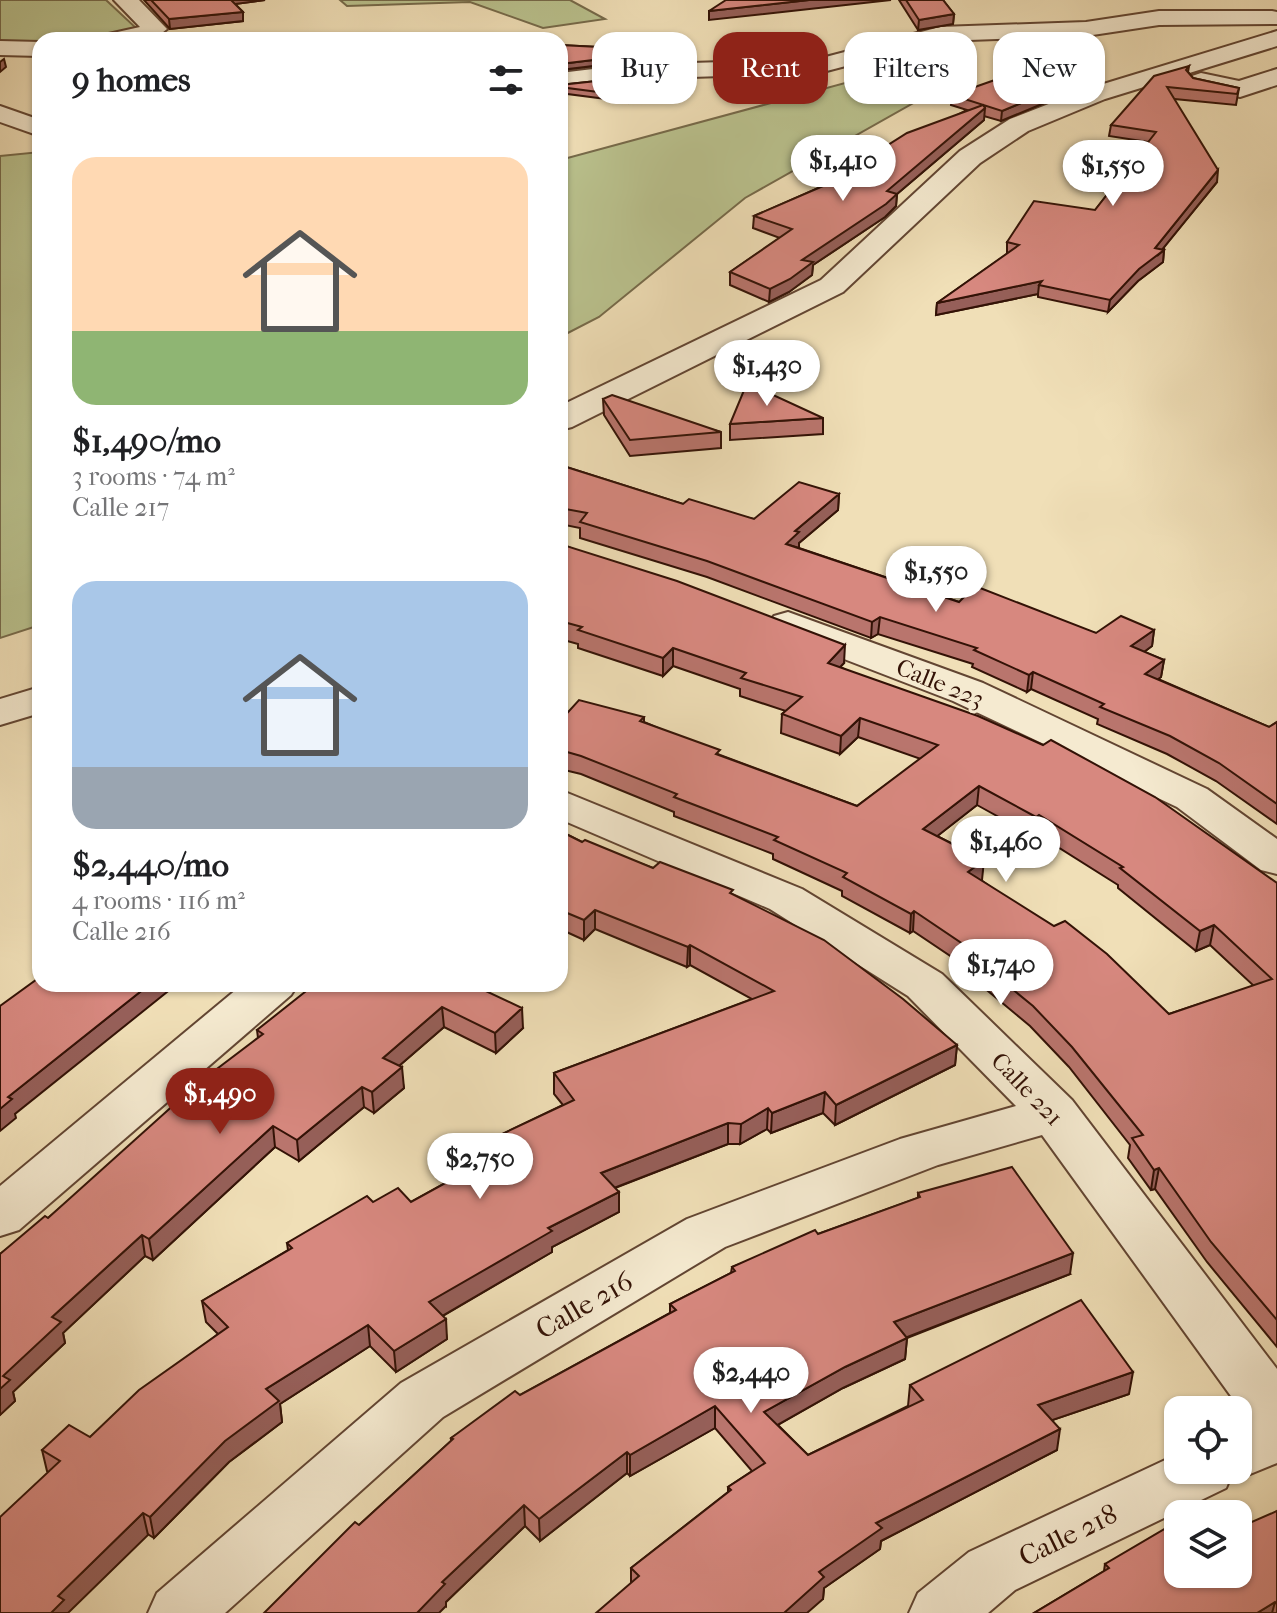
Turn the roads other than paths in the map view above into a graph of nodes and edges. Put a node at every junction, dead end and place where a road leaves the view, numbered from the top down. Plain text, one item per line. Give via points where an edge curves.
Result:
1 (126, 0) edge
2 (1248, 0) edge
3 (1086, 6) dead end
4 (1148, 19) junction
5 (1275, 26) edge
6 (149, 32) edge
7 (0, 48) edge
8 (32, 49) edge
9 (1277, 77) edge
10 (568, 80) edge
11 (1201, 81) edge
12 (0, 114) edge
13 (32, 127) edge
14 (568, 416) edge
15 (750, 610) edge
16 (32, 702) edge
17 (0, 713) edge
18 (568, 806) edge
19 (1277, 860) edge
20 (265, 992) edge
21 (1054, 1113) junction
22 (0, 1216) edge
23 (1277, 1414) edge
24 (1277, 1435) edge
25 (1252, 1447) edge
26 (1175, 1484) edge
27 (180, 1613) edge
28 (941, 1613) edge

1 - 6 street via 155,29
2 - 5 street
3 - 4 street
4 - 5 street
4 - 10 street via 1086,29 940,34 819,66 626,72
5 - 14 street via 1019,125 970,157 832,286
7 - 8 street
9 - 11 street via 1240,89
12 - 13 street
15 - 19 street, Calle 223 via 968,692 1150,778 1192,798
16 - 17 street
18 - 21 street, Calle 221 via 786,899 925,985
20 - 22 street
21 - 23 street, Calle 221
21 - 27 street, Calle 216 via 919,1152 706,1233 422,1400
24 - 25 street
26 - 28 street, Calle 218 via 992,1571

